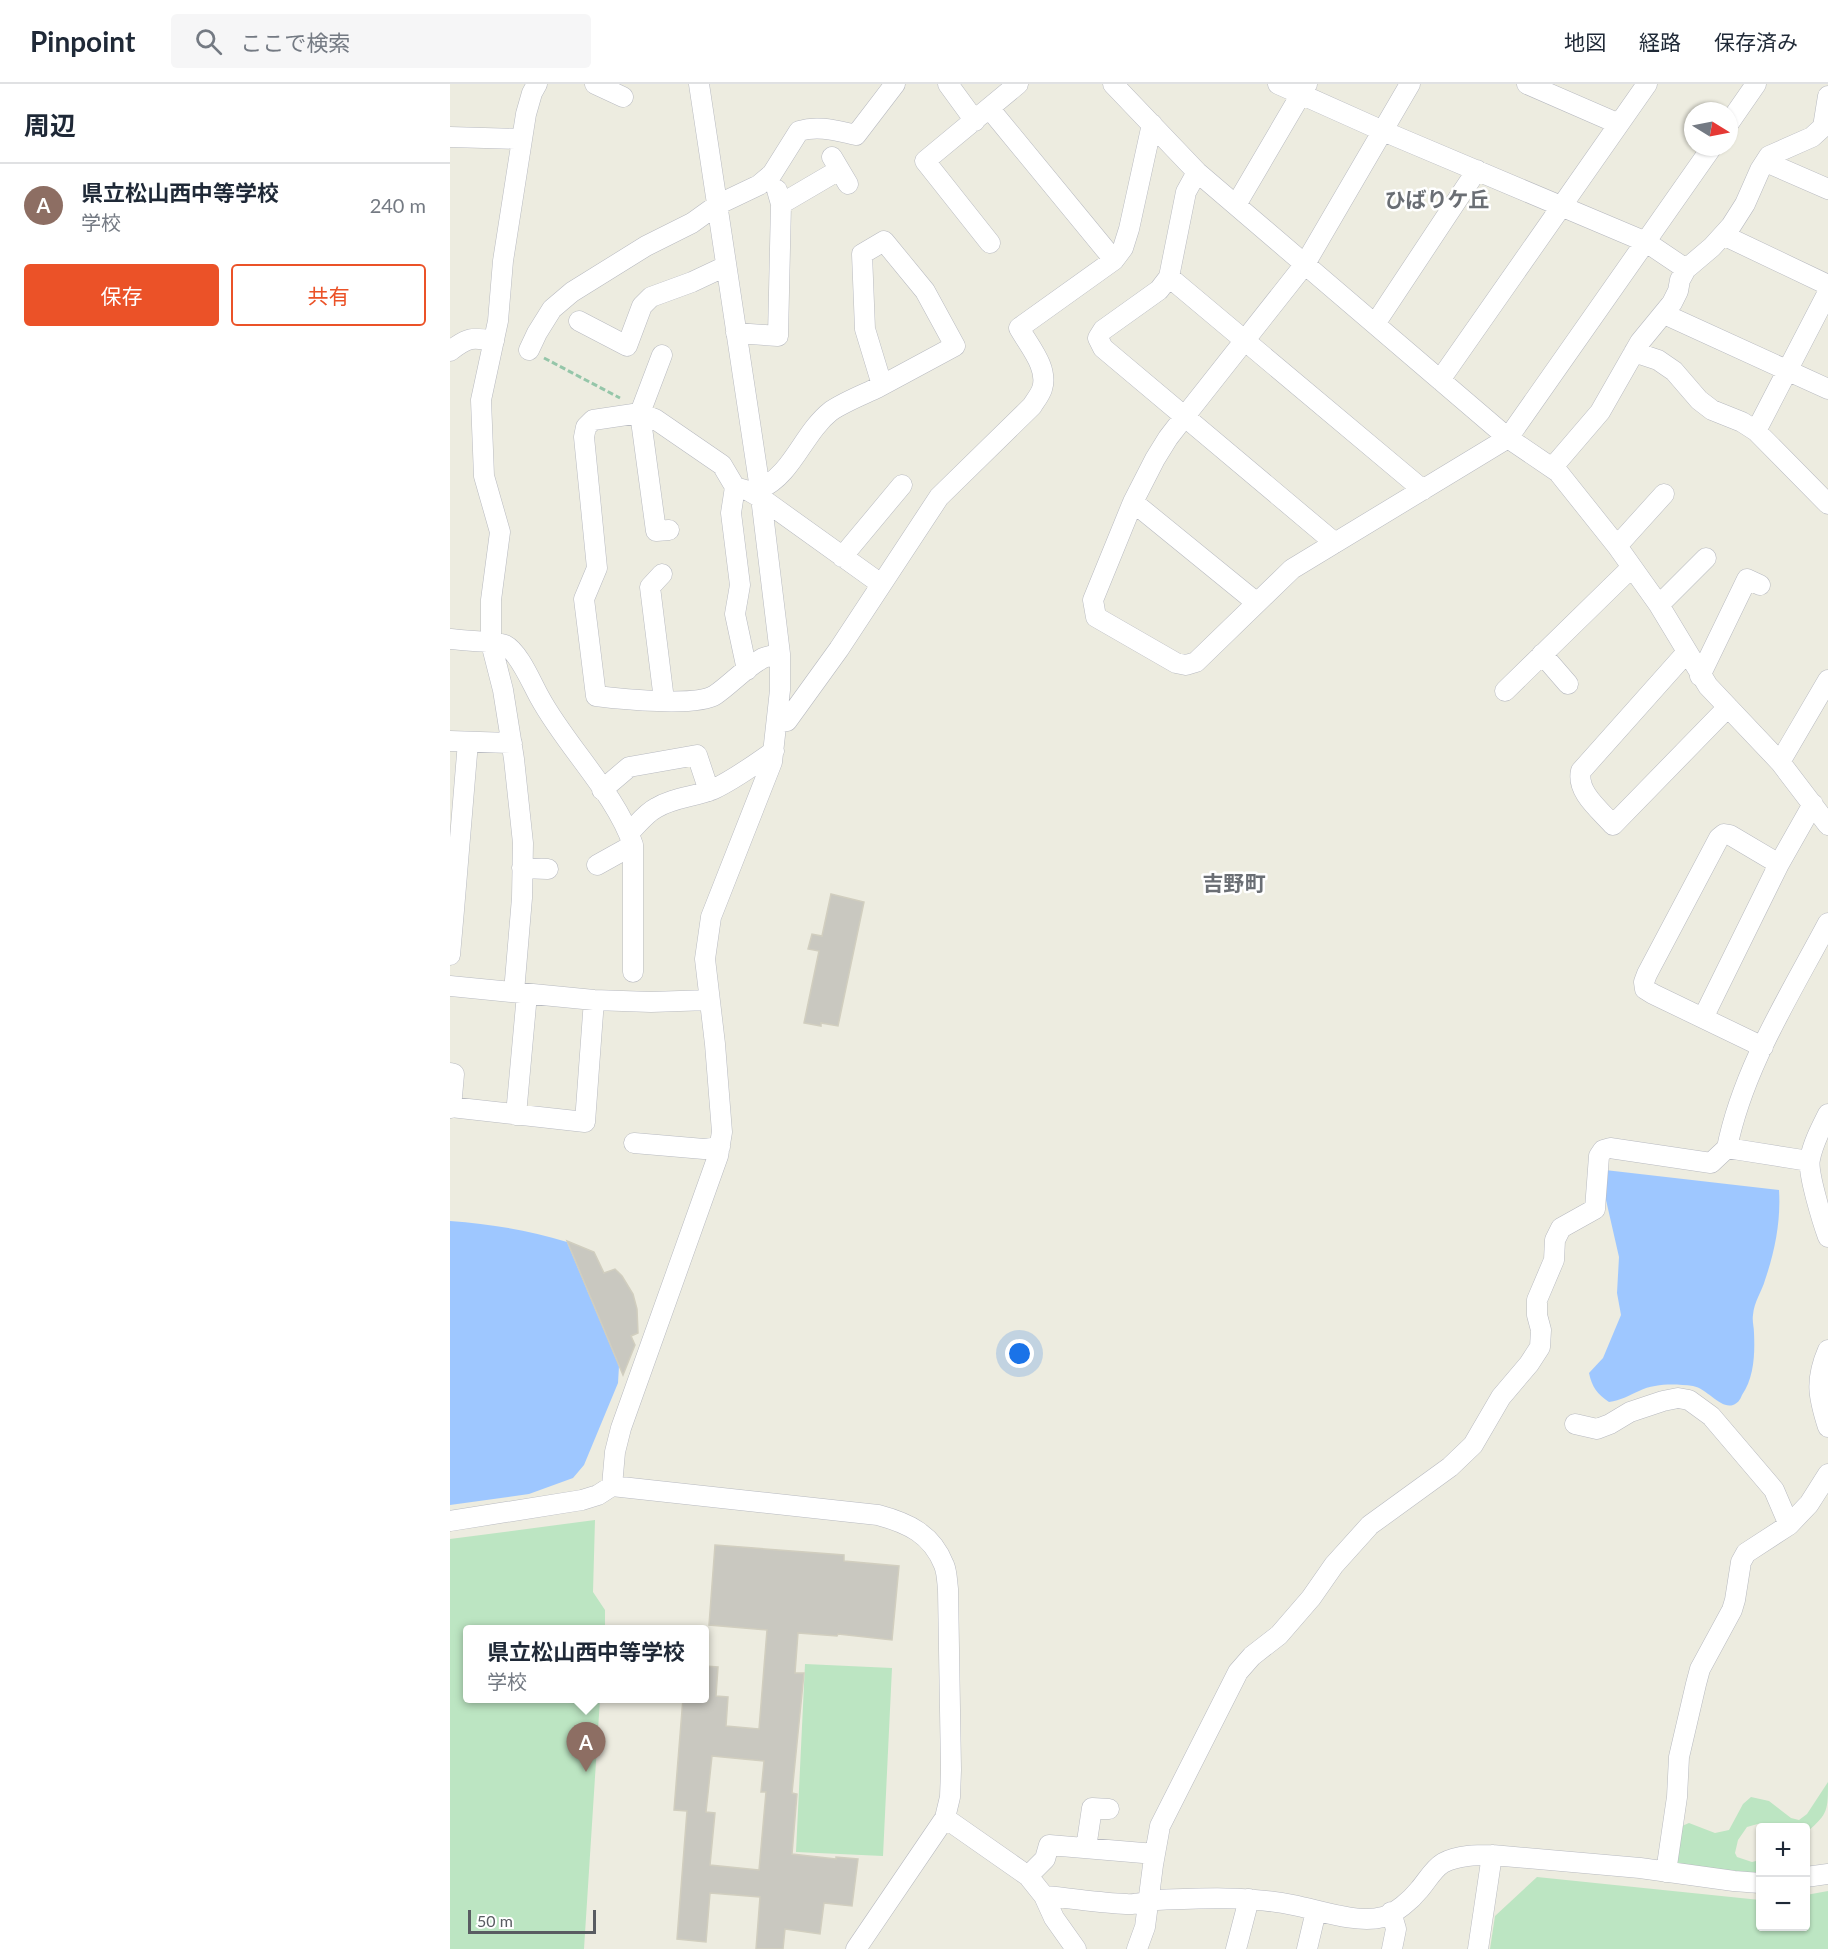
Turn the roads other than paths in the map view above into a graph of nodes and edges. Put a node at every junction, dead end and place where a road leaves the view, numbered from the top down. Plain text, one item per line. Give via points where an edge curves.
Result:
1 (537, 84) edge
2 (595, 84) edge
3 (699, 84) edge
4 (894, 84) edge
5 (948, 84) edge
6 (1018, 84) edge
7 (1113, 84) edge
8 (1278, 84) edge
9 (1410, 84) edge
10 (1527, 84) edge
11 (1647, 84) edge
12 (1756, 84) edge
13 (1304, 89) edge
14 (1828, 96) edge
15 (623, 97) dead end
16 (1738, 110) edge
17 (982, 114) junction
18 (1152, 124) junction
19 (1619, 124) junction
20 (1383, 130) junction
21 (450, 137) edge
22 (522, 139) junction
23 (1706, 156) edge
24 (1766, 162) junction
25 (840, 170) dead end
26 (1477, 170) junction
27 (1197, 172) junction
28 (1828, 189) edge
29 (1236, 205) junction
30 (717, 206) junction
31 (1561, 206) junction
32 (988, 231) dead end
33 (1723, 235) junction
34 (1646, 242) junction
35 (1114, 260) junction
36 (1305, 264) junction
37 (726, 266) junction
38 (1686, 269) junction
39 (1169, 277) junction
40 (1828, 285) edge
41 (1828, 292) edge
42 (1664, 315) junction
43 (579, 321) dead end
44 (1375, 324) junction
45 (736, 333) junction
46 (494, 341) junction
47 (1245, 342) junction
48 (529, 350) road end
49 (450, 351) edge
50 (1634, 352) junction
51 (662, 355) dead end
52 (1788, 371) junction
53 (1440, 380) junction
54 (882, 385) junction
55 (1828, 389) edge
56 (640, 413) junction
57 (1185, 416) junction
58 (1756, 431) junction
59 (1508, 438) junction
60 (1552, 468) junction
61 (902, 484) dead end
62 (735, 487) junction
63 (1423, 490) junction
64 (760, 494) junction
65 (1664, 494) dead end
66 (1133, 502) junction
67 (1828, 504) edge
68 (669, 530) dead end
69 (1335, 543) junction
70 (1617, 546) junction
71 (842, 557) junction
72 (1706, 558) dead end
73 (1632, 567) junction
74 (662, 574) dead end
75 (881, 584) junction
76 (1760, 585) dead end
77 (1257, 603) junction
78 (1659, 605) junction
79 (450, 639) edge
80 (491, 643) junction
81 (1687, 652) junction
82 (780, 654) junction
83 (1542, 654) junction
84 (747, 670) junction
85 (1700, 676) junction
86 (1828, 680) edge
87 (1568, 684) dead end
88 (1504, 691) dead end
89 (664, 700) junction
90 (1728, 707) junction
91 (777, 722) junction
92 (459, 741) edge
93 (512, 743) junction
94 (774, 751) junction
95 (1780, 762) junction
96 (602, 790) junction
97 (709, 790) junction
98 (1814, 804) junction
99 (1828, 825) edge
100 (631, 839) junction
101 (1779, 864) junction
102 (597, 865) dead end
103 (522, 868) junction
104 (548, 869) dead end
105 (452, 910) edge
106 (1828, 923) edge
107 (450, 955) edge
108 (633, 972) dead end
109 (450, 986) edge
110 (520, 993) junction
111 (594, 1000) junction
112 (709, 1000) junction
113 (1703, 1018) junction
114 (1763, 1047) junction
115 (450, 1073) edge
116 (450, 1108) edge
117 (1828, 1114) edge
118 (516, 1115) junction
119 (634, 1143) dead end
120 (720, 1147) junction
121 (1727, 1148) junction
122 (1809, 1161) junction
123 (1828, 1238) edge
124 (1828, 1350) edge
125 (1575, 1424) dead end
126 (1828, 1427) edge
127 (1828, 1474) edge
128 (612, 1486) junction
129 (450, 1521) edge
130 (1789, 1526) junction
131 (1109, 1809) dead end
132 (945, 1818) junction
133 (1086, 1848) junction
134 (1155, 1854) junction
135 (1492, 1855) junction
136 (1666, 1872) junction
137 (1828, 1874) edge
138 (1028, 1876) junction
139 (1810, 1876) edge
140 (1756, 1882) edge
141 (1044, 1896) junction
142 (1249, 1899) junction
143 (1150, 1900) junction
144 (1316, 1911) junction
145 (1391, 1912) junction
146 (856, 1949) edge
147 (1076, 1949) edge
148 (1137, 1949) edge
149 (1236, 1949) edge
150 (1306, 1949) edge
151 (1392, 1949) edge
152 (1479, 1949) edge

1 - 22 street
2 - 15 street
3 - 30 street
4 - 30 street via 856,135 829,129 799,131 772,174
5 - 17 street
6 - 17 street
7 - 18 street
8 - 13 street
9 - 20 street
10 - 19 street
11 - 19 street
12 - 16 street
13 - 20 street
13 - 29 street
14 - 24 street via 1823,128 1769,156
17 - 32 street via 925,161
17 - 35 street
18 - 27 street
18 - 35 street via 1129,229
19 - 31 street
20 - 26 street
20 - 36 street
21 - 22 street
22 - 46 street
23 - 34 street
24 - 28 street
24 - 33 street via 1745,204
25 - 45 street via 779,197 778,336
26 - 31 street
26 - 44 street
27 - 29 street
27 - 39 street via 1186,192
29 - 36 street
30 - 37 street
30 - 48 street via 572,292 552,309
31 - 34 street
31 - 53 street
33 - 38 street
33 - 40 street
34 - 38 street
34 - 59 street
35 - 75 street via 1019,328 1042,369 1041,390 1032,406 939,497
36 - 44 street
36 - 47 street
37 - 43 street via 651,297 642,306 627,346
37 - 45 street
38 - 42 street
39 - 47 street
39 - 57 street via 1159,290 1102,330 1098,338 1103,348
41 - 52 street
42 - 50 street
42 - 52 street
44 - 53 street
45 - 64 street
46 - 49 street via 465,339
46 - 80 street via 481,400 484,476 500,532 491,600
47 - 57 street
47 - 63 street
50 - 58 street via 1658,360 1674,371 1712,411
50 - 60 street via 1600,411
51 - 56 street
52 - 55 street
52 - 58 street
53 - 59 street
54 - 54 street via 955,346 925,291 884,241 862,254 865,329
54 - 64 street via 832,411
56 - 62 street via 722,465
56 - 68 street via 656,531
56 - 89 street via 592,420 586,427 597,568 584,599 596,696
57 - 66 street via 1168,438
57 - 69 street
58 - 67 street
59 - 60 street
59 - 63 street
60 - 70 street
61 - 71 street
62 - 64 street
62 - 84 street via 731,513 740,585 735,614
63 - 69 street
64 - 71 street
64 - 82 street
65 - 70 street
66 - 77 street
66 - 77 street via 1093,600 1096,618 1186,665 1196,662
69 - 77 street via 1292,569
70 - 73 street
71 - 75 street
72 - 78 street
73 - 78 street
73 - 83 street
74 - 89 street via 650,587
75 - 91 street via 787,721
76 - 85 street via 1747,579
78 - 81 street
79 - 80 street
80 - 93 street
80 - 96 street via 504,645 513,652 545,709
81 - 85 street
81 - 90 street via 1581,771 1582,789 1613,825
82 - 84 street via 764,657
82 - 91 street
83 - 87 street
83 - 88 street
84 - 89 street via 712,697
85 - 90 street
86 - 95 street
90 - 95 street
91 - 94 street
92 - 93 street
92 - 105 street
93 - 103 street
94 - 97 street
94 - 112 street via 711,917 705,959
95 - 98 street
96 - 97 street via 629,767 697,756
96 - 100 street
97 - 100 street via 655,808
98 - 99 street
98 - 101 street
100 - 102 street
100 - 108 street
101 - 113 street
101 - 113 street via 1730,834 1719,838 1647,974 1646,989
103 - 104 street
103 - 110 street
105 - 107 street
106 - 114 street
109 - 110 street
110 - 111 street
110 - 118 street
111 - 112 street
111 - 118 street via 585,1122
112 - 120 street via 722,1132
113 - 114 street
114 - 121 street
115 - 116 street via 454,1074
116 - 118 street
117 - 122 street
119 - 120 street
120 - 128 street via 621,1428
121 - 122 street
121 - 134 street via 1711,1163 1603,1150 1599,1156 1595,1209 1561,1228 1556,1240 1554,1260 1536,1300 1540,1347 1529,1365 1501,1396 1473,1445 1450,1467 1370,1525 1279,1635 1238,1672 1160,1826
122 - 123 street
124 - 126 street via 1818,1381
125 - 130 street via 1598,1429 1629,1412 1663,1401 1689,1400 1711,1416 1766,1479
127 - 130 street
128 - 129 street via 582,1500
128 - 132 street via 878,1515 902,1521 921,1532 944,1566 948,1589 951,1770
130 - 136 street via 1746,1553 1732,1610 1700,1669 1679,1757
131 - 133 street via 1092,1808
132 - 138 street
132 - 146 street
133 - 134 street
133 - 138 street via 1049,1845 1045,1859
134 - 143 street
135 - 136 street
135 - 145 street via 1470,1855 1444,1863 1418,1892
135 - 152 street
136 - 140 street
137 - 139 street
138 - 141 street
141 - 143 street via 1128,1905
141 - 147 street
142 - 143 street
142 - 144 street
142 - 149 street
143 - 148 street
144 - 145 street via 1359,1918 1383,1917
144 - 150 street
145 - 151 street via 1396,1929

